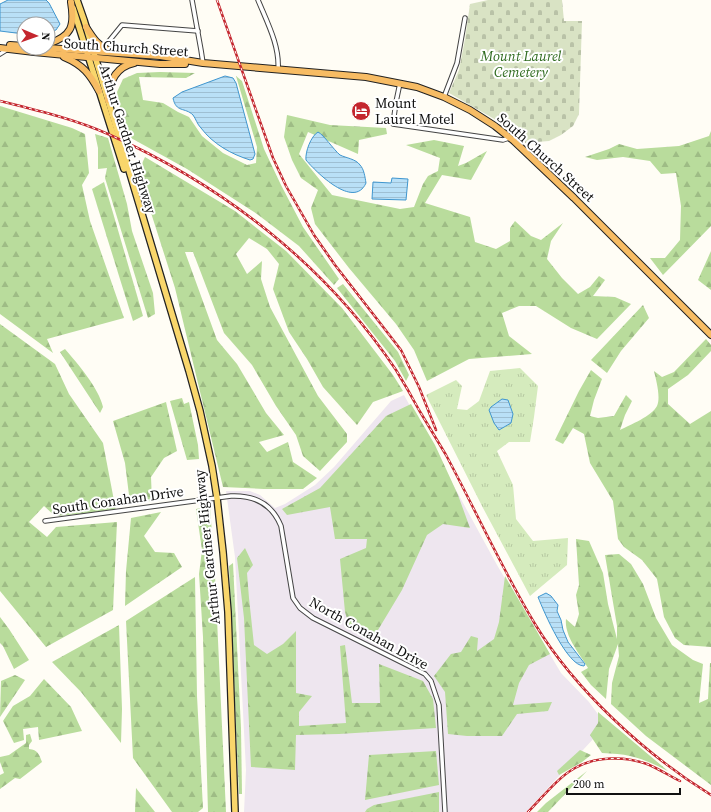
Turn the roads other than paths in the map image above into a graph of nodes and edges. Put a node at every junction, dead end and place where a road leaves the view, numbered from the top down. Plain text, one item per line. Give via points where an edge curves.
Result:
1 (192, 0) edge
2 (258, 0) edge
3 (73, 1) edge
4 (465, 18) dead end
5 (86, 27) junction
6 (198, 31) junction
7 (56, 41) edge
8 (109, 41) dead end
9 (0, 46) edge
10 (16, 46) edge
11 (8, 49) junction
12 (56, 49) edge
13 (90, 51) junction
14 (115, 53) junction
15 (0, 54) edge
16 (57, 54) junction
17 (92, 58) junction
18 (140, 62) junction
19 (203, 63) junction
20 (278, 70) junction
21 (400, 83) junction
22 (99, 91) junction
23 (444, 97) junction
24 (108, 100) junction
25 (509, 138) junction
26 (156, 262) junction
27 (711, 335) edge
28 (217, 498) junction
29 (45, 521) dead end
30 (235, 812) edge
31 (445, 812) edge

1 - 6 street
2 - 20 street via 270,27 279,59
3 - 5 main road, Arthur Gardner Highway
3 - 7 highway via 73,20 70,29 63,38
3 - 13 main road, Arthur Gardner Highway
4 - 23 street via 457,63
5 - 13 main road, Arthur Gardner Highway
5 - 14 highway via 100,46
6 - 8 street via 122,25
6 - 19 street
9 - 10 highway, South Church Street
9 - 11 highway, South Church Street
11 - 15 street
11 - 16 highway, South Church Street
12 - 13 highway, South Church Street
13 - 14 highway, South Church Street
13 - 17 main road, Arthur Gardner Highway
14 - 19 highway, South Church Street via 160,56
16 - 17 highway, South Church Street
16 - 22 highway via 88,72
17 - 18 highway, South Church Street
17 - 22 main road, Arthur Gardner Highway
17 - 24 main road, Arthur Gardner Highway
18 - 19 highway, South Church Street
18 - 24 highway via 126,65 118,71 110,83
19 - 20 highway, South Church Street
20 - 21 highway, South Church Street via 366,77
21 - 23 highway, South Church Street
21 - 25 street via 393,124 503,140
22 - 26 main road, Arthur Gardner Highway
23 - 25 highway, South Church Street via 470,110
24 - 26 main road, Arthur Gardner Highway
25 - 27 highway, South Church Street via 541,165
26 - 28 main road, Arthur Gardner Highway via 200,411
28 - 29 street, South Conahan Drive
28 - 30 main road, Arthur Gardner Highway via 228,612
28 - 31 street, North Conahan Drive via 251,497 261,502 279,520 293,598 300,608 313,618 425,674 431,682 439,705

